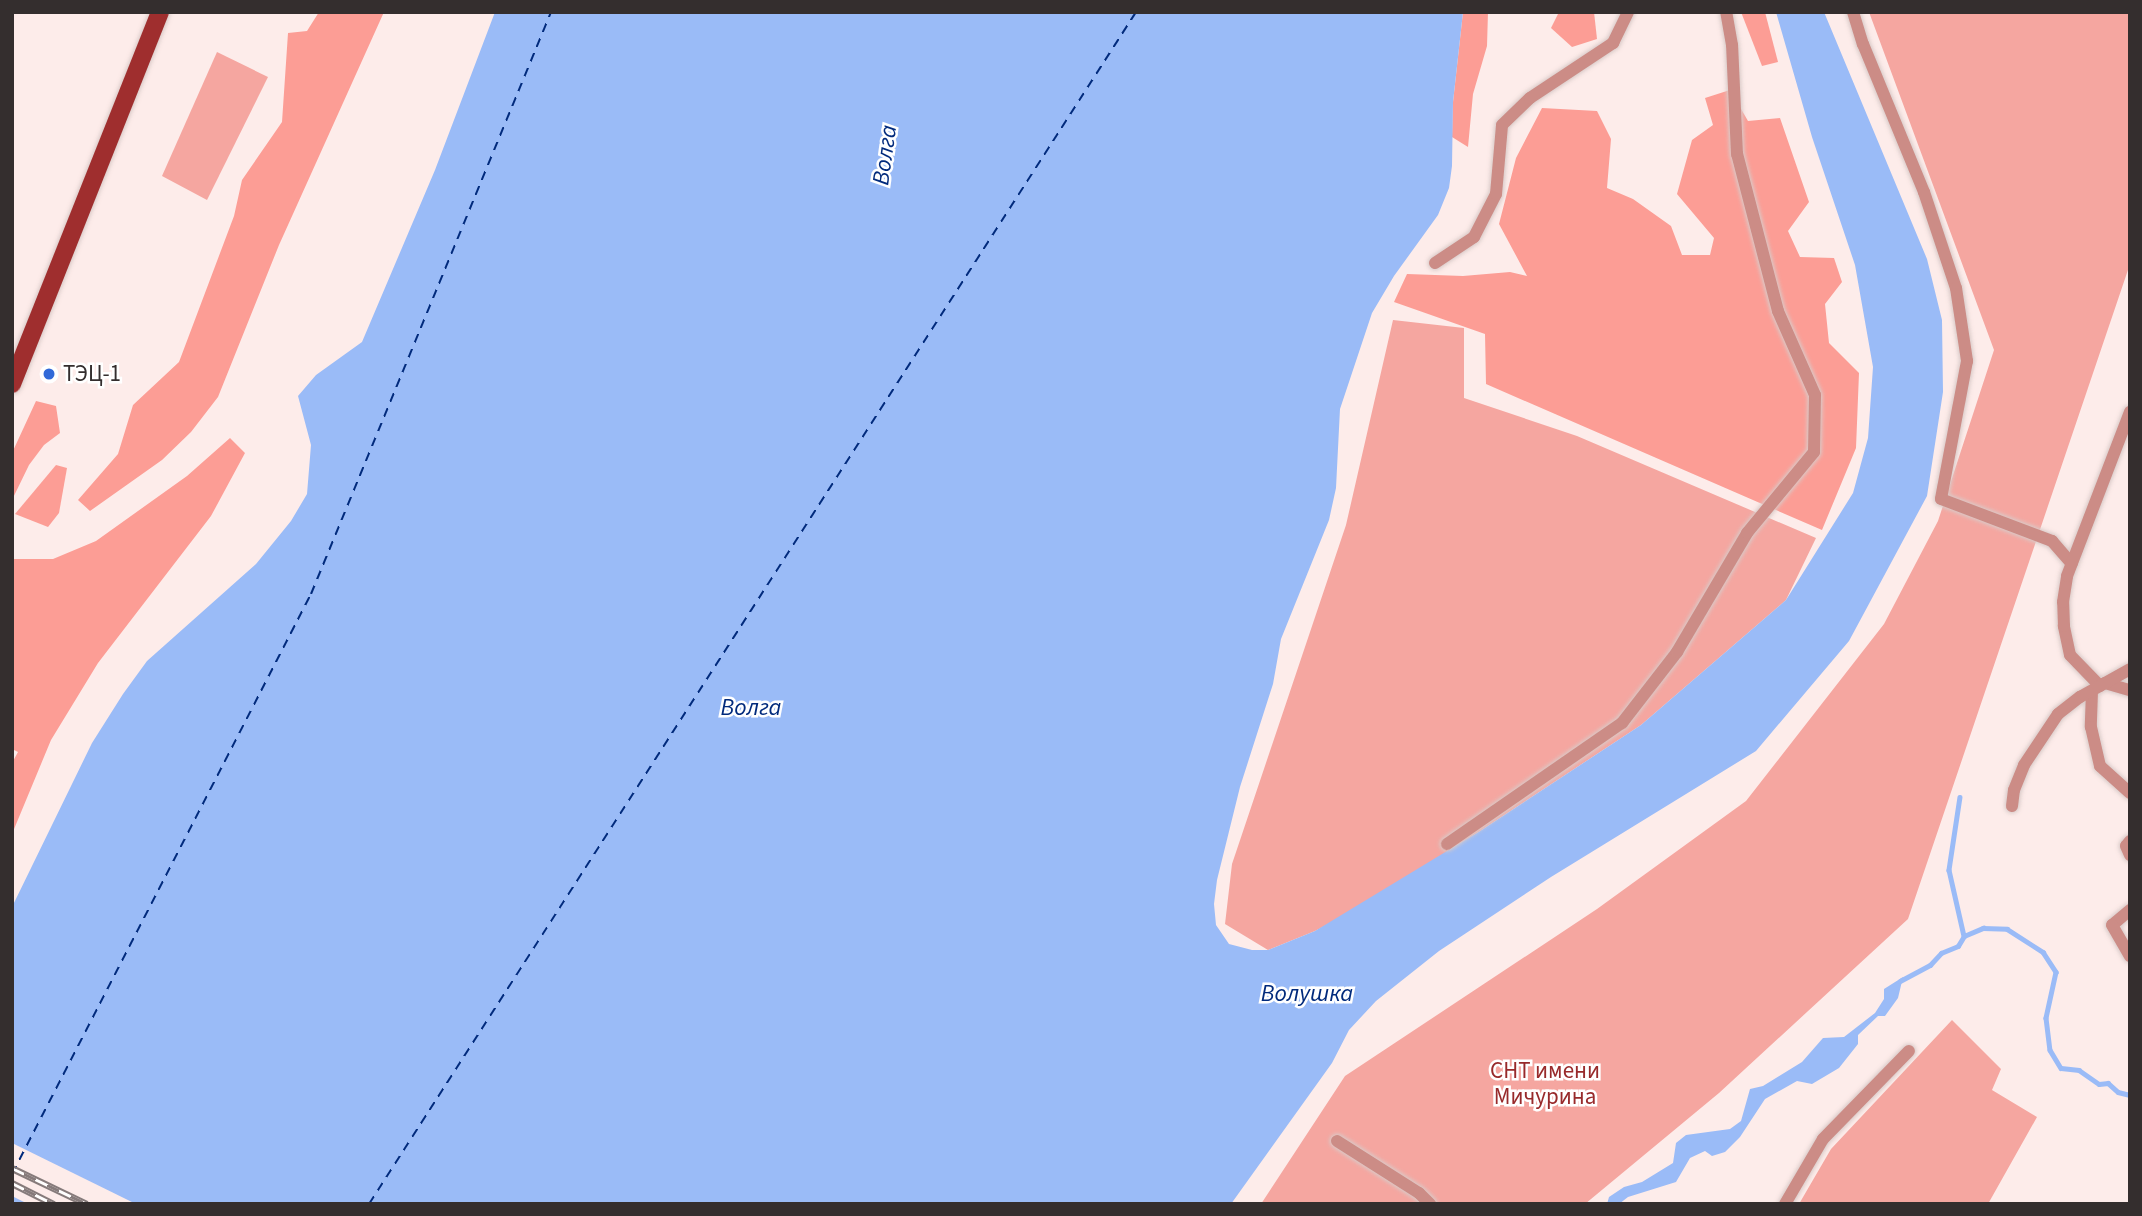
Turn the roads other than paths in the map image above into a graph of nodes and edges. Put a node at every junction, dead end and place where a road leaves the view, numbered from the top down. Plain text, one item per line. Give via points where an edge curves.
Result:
1 (160, 12) edge
2 (1628, 12) edge
3 (1727, 12) edge
4 (1853, 12) edge
5 (1435, 263) dead end
6 (12, 384) edge
7 (2130, 412) edge
8 (2072, 564) junction
9 (2130, 669) edge
10 (2099, 687) junction
11 (2130, 690) edge
12 (2130, 793) edge
13 (2012, 806) dead end
14 (2130, 841) edge
15 (1447, 845) dead end
16 (2130, 855) edge
17 (2130, 910) edge
18 (2130, 956) edge
19 (1909, 1051) dead end
20 (1337, 1141) dead end
21 (1430, 1204) edge
22 (1785, 1204) edge

1 - 6 main road
2 - 5 street via 1612,43 1530,98 1502,125 1496,194 1474,237
3 - 15 street via 1737,154 1778,311 1815,395 1814,452 1747,533 1677,652 1622,723
4 - 8 street via 1924,192 1956,288 1967,361 1941,499 2052,541
7 - 8 street
8 - 10 street via 2063,602 2066,641 2070,655
9 - 10 street
10 - 11 street
10 - 12 street via 2091,727 2100,766
10 - 13 street via 2058,714 2014,790
14 - 16 street via 2126,846
17 - 18 street via 2112,925
19 - 22 street via 1823,1139
20 - 21 street

